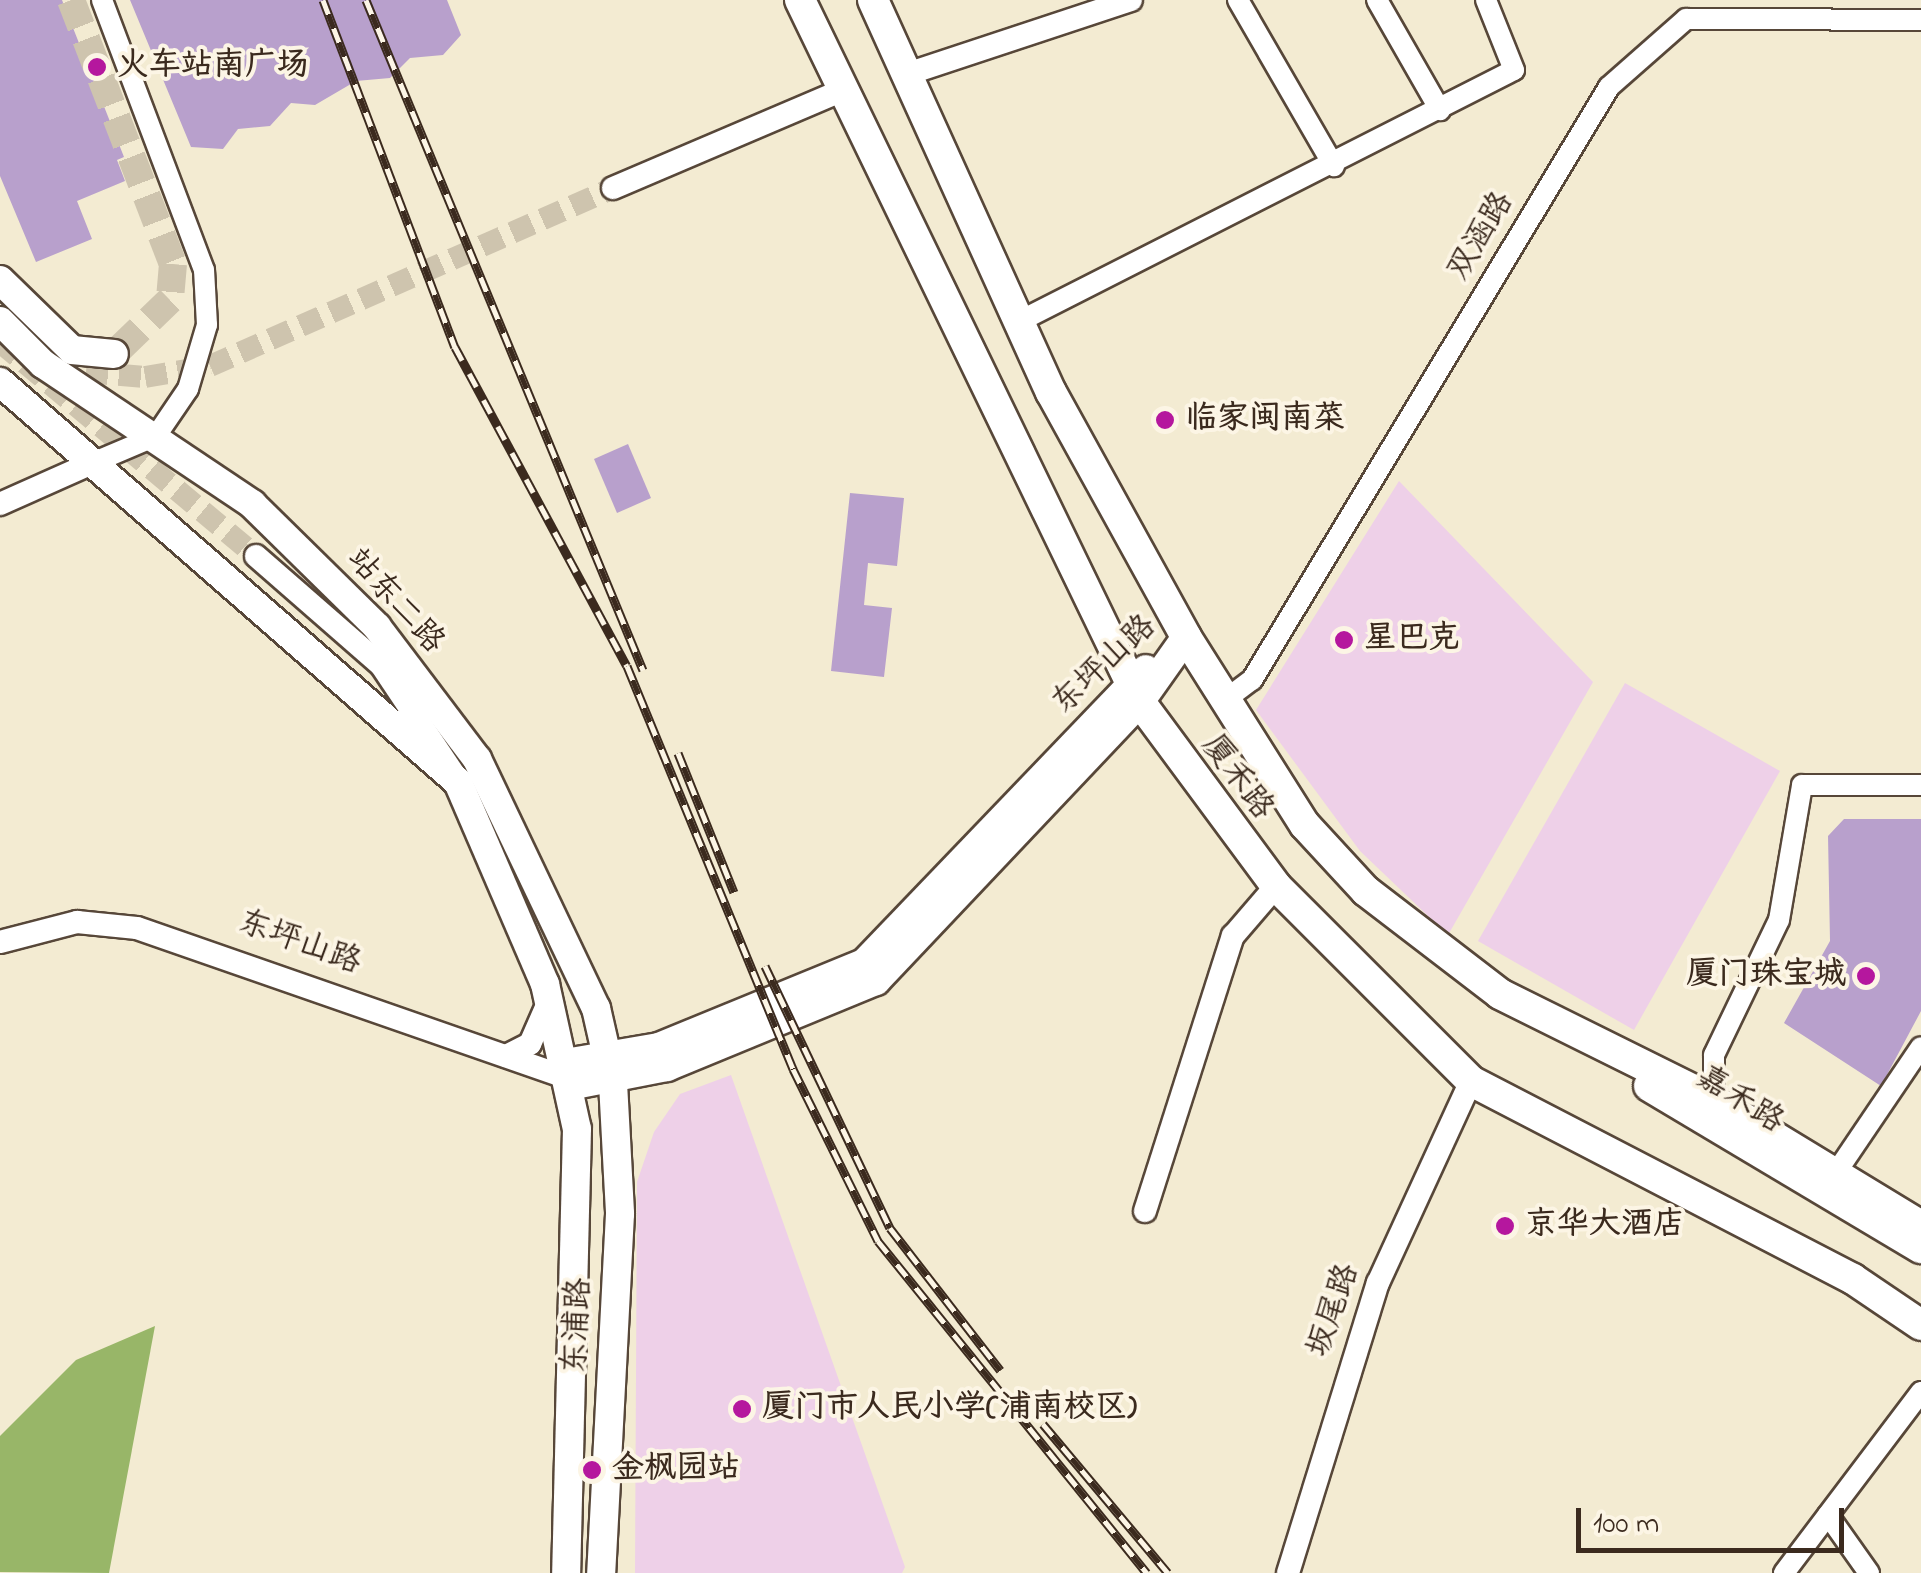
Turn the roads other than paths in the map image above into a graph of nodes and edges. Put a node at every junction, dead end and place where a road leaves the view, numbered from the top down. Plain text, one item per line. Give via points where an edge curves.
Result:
1 (102, 0) edge
2 (800, 0) edge
3 (873, 0) edge
4 (1131, 0) edge
5 (1238, 0) edge
6 (1377, 0) edge
7 (1486, 0) edge
8 (1921, 20) edge
9 (904, 75) junction
10 (840, 91) junction
11 (1440, 110) junction
12 (1334, 166) junction
13 (613, 188) tunnel mouth
14 (0, 280) edge
15 (0, 321) edge
16 (1018, 322) junction
17 (114, 354) dead end
18 (0, 382) edge
19 (156, 436) junction
20 (90, 464) junction
21 (0, 504) edge
22 (256, 556) tunnel mouth
23 (1186, 637) junction
24 (1135, 692) junction
25 (1225, 700) junction
26 (458, 782) junction
27 (1921, 785) edge
28 (1276, 886) junction
29 (0, 942) edge
30 (549, 1000) junction
31 (1524, 1006) junction
32 (1921, 1047) edge
33 (506, 1056) junction
34 (609, 1061) junction
35 (567, 1076) junction
36 (1472, 1081) junction
37 (1714, 1100) junction
38 (1835, 1174) junction
39 (1146, 1211) dead end
40 (1921, 1226) edge
41 (1921, 1248) edge
42 (1854, 1279) junction
43 (1921, 1316) edge
44 (1921, 1325) edge
45 (1921, 1392) edge
46 (1828, 1515) junction
47 (566, 1573) edge
48 (600, 1573) edge
49 (1288, 1573) edge
50 (1784, 1573) edge
51 (1869, 1573) edge

1 - 19 street via 204,270 207,325 188,389
2 - 10 main road, 厦禾路
3 - 9 main road, 厦禾路
4 - 9 street
5 - 12 street
6 - 11 street
7 - 11 street via 1514,70
8 - 25 street, 双涵路 via 1686,18 1609,86 1252,680
9 - 16 main road, 厦禾路
10 - 13 street
10 - 24 main road, 厦禾路
11 - 12 street
12 - 16 street
14 - 17 main road via 72,350
15 - 19 main road, 站东二路 via 44,364
16 - 23 main road, 厦禾路
18 - 20 main road
19 - 20 street
19 - 34 main road, 站东二路 via 252,504 377,626 477,759
20 - 21 street
20 - 26 main road
22 - 26 street via 381,664
23 - 24 main road, 东坪山路
23 - 25 main road, 厦禾路
24 - 28 main road, 厦禾路
24 - 34 main road, 东坪山路 via 876,982
25 - 31 main road, 厦禾路 via 1305,825 1366,891
26 - 30 main road, 东浦路
27 - 37 street via 1802,785 1779,920 1714,1055
28 - 36 main road, 厦禾路
28 - 39 street via 1232,936
29 - 33 street, 东坪山路 via 77,922 138,928
30 - 33 street via 540,1032
30 - 35 main road, 东浦路
31 - 37 main road
31 - 41 main road, 嘉禾路
32 - 38 street
33 - 35 street, 东坪山路
34 - 35 main road, 东坪山路
34 - 48 main road, 东浦路 via 620,1214
35 - 47 main road, 东浦路 via 582,1177
36 - 42 main road, 厦禾路
36 - 49 street, 坂尾路 via 1378,1282
37 - 38 main road
38 - 40 main road
42 - 43 main road
42 - 44 main road, 厦禾路
45 - 46 street
46 - 50 street
46 - 51 street

